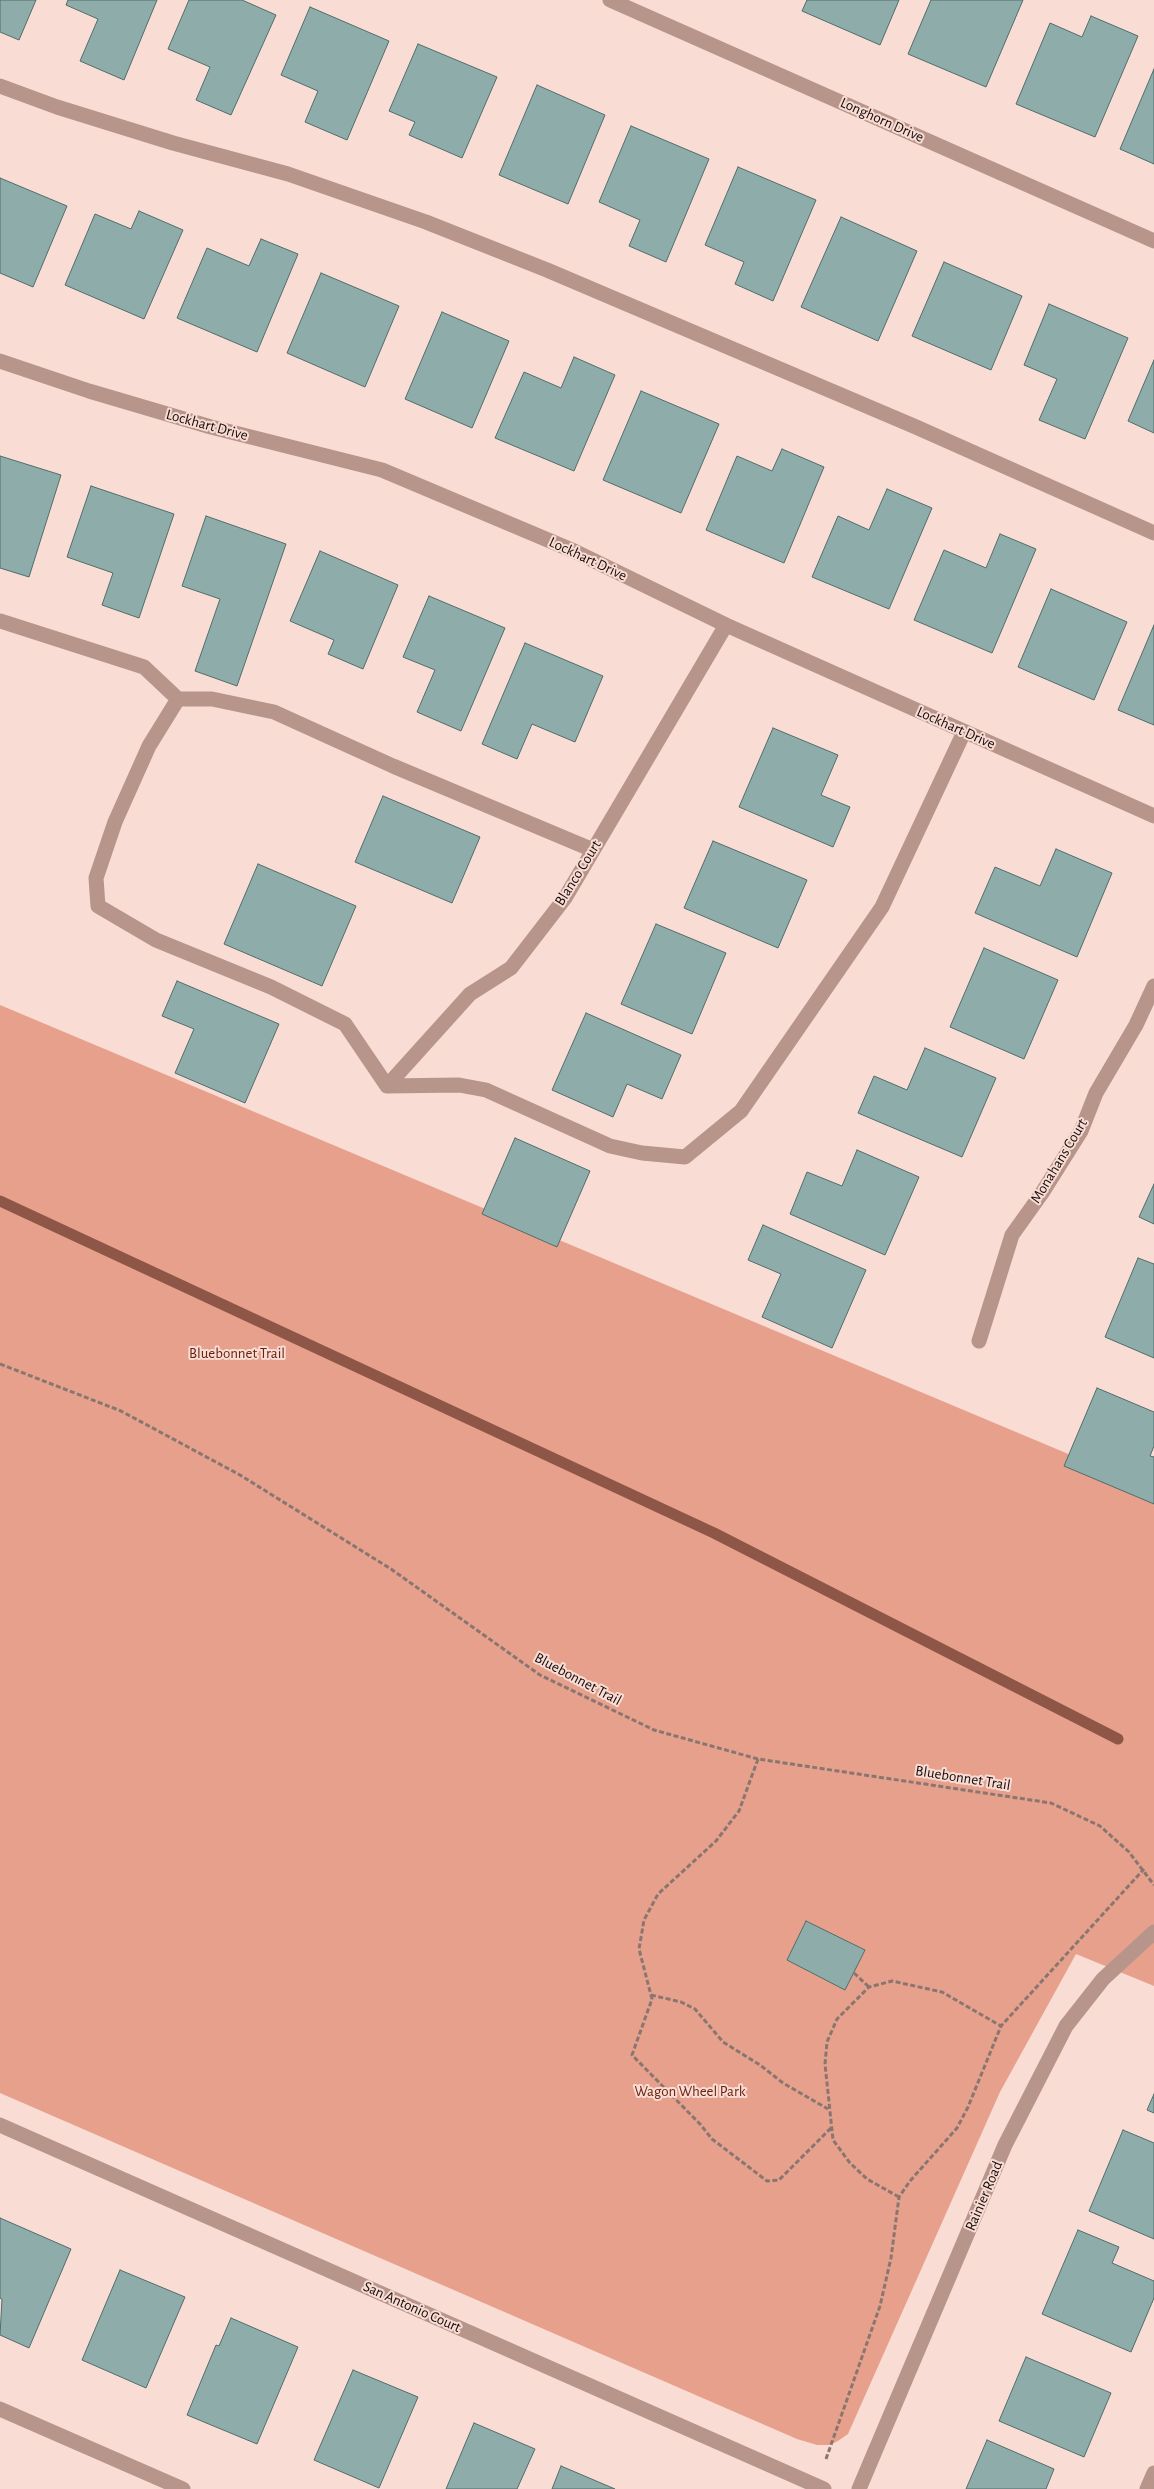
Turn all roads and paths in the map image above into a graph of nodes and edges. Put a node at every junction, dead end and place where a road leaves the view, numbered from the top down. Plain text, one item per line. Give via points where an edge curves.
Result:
1 (610, 0) edge
2 (0, 86) edge
3 (1154, 241) edge
4 (0, 361) edge
5 (1154, 533) edge
6 (0, 621) edge
7 (726, 625) junction
8 (178, 699) junction
9 (964, 732) junction
10 (1154, 816) edge
11 (593, 850) junction
12 (1154, 986) edge
13 (387, 1086) junction
14 (979, 1341) dead end
15 (0, 1364) edge
16 (758, 1759) junction
17 (1144, 1869) junction
18 (1154, 1885) edge
19 (1154, 1932) edge
20 (854, 1973) dead end
21 (869, 1986) junction
22 (651, 1995) junction
23 (1001, 2026) junction
24 (829, 2109) junction
25 (0, 2125) edge
26 (832, 2127) junction
27 (899, 2197) junction
28 (0, 2409) edge
29 (1154, 2473) edge
30 (819, 2487) edge
31 (183, 2489) edge
32 (859, 2489) edge
33 (1147, 2489) edge

1 - 3 street, Longhorn Drive
2 - 5 street via 56,107 288,174 434,226 547,270
4 - 7 street, Lockhart Drive via 211,427 382,470 574,551
6 - 8 street via 144,667
7 - 9 street, Lockhart Drive
7 - 11 street, Blanco Court
8 - 11 street via 212,699 274,712
8 - 13 street via 148,746 115,822 96,878 98,906 156,940 271,987 345,1024
9 - 10 street, Lockhart Drive
9 - 13 street via 882,907 741,1111 685,1157 610,1146 486,1090 459,1086
11 - 13 street, Blanco Court via 565,898 511,968 470,994
12 - 14 street, Monahans Court via 1136,1025 1096,1093 1080,1131 1012,1235
15 - 16 path, Bluebonnet Trail via 121,1412 240,1475 391,1569 540,1675 654,1730
16 - 17 path, Bluebonnet Trail via 1051,1803 1100,1826
16 - 22 path via 739,1811 716,1840 658,1894 644,1920 640,1949
17 - 18 path, Bluebonnet Trail
17 - 23 path
19 - 32 street, Rainier Road via 1103,1979 1066,2026 1005,2145
20 - 21 path
21 - 23 path via 892,1981 942,1992
21 - 24 path via 837,2019 827,2042 825,2064
22 - 24 path via 695,2009 723,2042 783,2083
22 - 26 path via 632,2055 712,2139 767,2181 779,2180
23 - 27 path via 957,2128
24 - 26 path
25 - 30 street, San Antonio Court
26 - 27 path via 833,2140 850,2163 867,2179
27 - 30 path via 891,2258 880,2306
28 - 31 street
29 - 33 street

